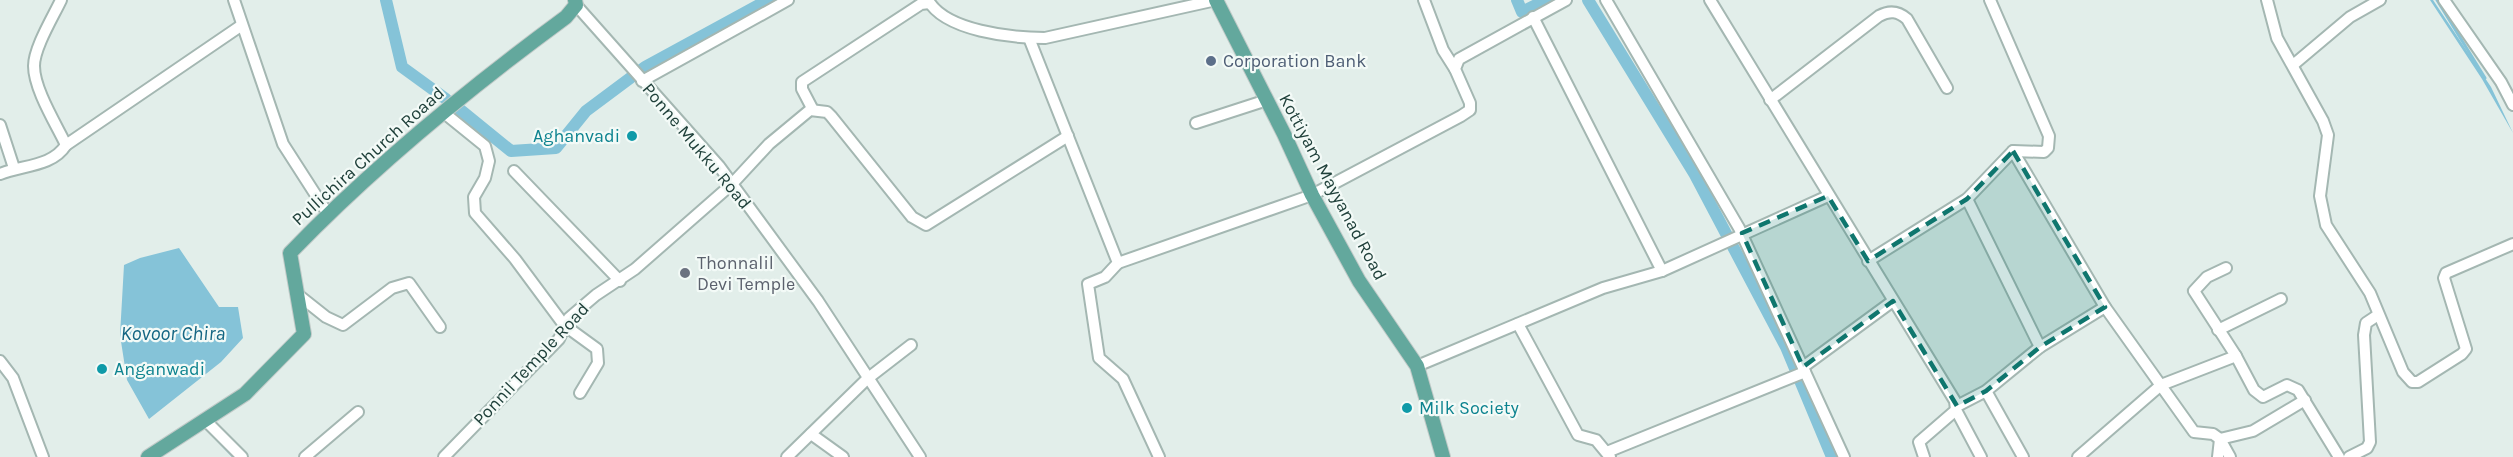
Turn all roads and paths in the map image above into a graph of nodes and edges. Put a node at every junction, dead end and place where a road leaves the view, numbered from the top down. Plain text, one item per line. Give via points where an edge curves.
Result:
1 (61, 0) edge
2 (234, 0) edge
3 (788, 0) edge
4 (1216, 0) edge
5 (1424, 0) edge
6 (1566, 0) edge
7 (1606, 0) edge
8 (1710, 0) edge
9 (1990, 0) edge
10 (2267, 0) edge
11 (2380, 0) edge
12 (2444, 0) edge
13 (929, 1) edge
14 (575, 3) edge
15 (1533, 17) junction
16 (242, 25) junction
17 (1029, 38) junction
18 (2293, 65) junction
19 (1455, 69) junction
20 (642, 81) junction
21 (1947, 88) dead end
22 (1267, 100) junction
23 (1770, 100) junction
24 (2513, 105) edge
25 (812, 110) junction
26 (443, 112) junction
27 (1196, 123) dead end
28 (0, 125) edge
29 (1068, 136) junction
30 (66, 145) junction
31 (2013, 151) junction
32 (14, 168) junction
33 (514, 171) dead end
34 (0, 174) edge
35 (732, 184) junction
36 (1312, 195) junction
37 (1828, 196) junction
38 (1967, 199) junction
39 (328, 214) junction
40 (1742, 233) junction
41 (2513, 244) edge
42 (1868, 261) junction
43 (1118, 263) junction
44 (2226, 268) dead end
45 (1662, 271) junction
46 (620, 280) junction
47 (297, 294) junction
48 (2281, 299) dead end
49 (1893, 301) junction
50 (2105, 307) junction
51 (2378, 315) junction
52 (1518, 324) junction
53 (564, 325) junction
54 (440, 327) dead end
55 (2218, 330) junction
56 (910, 345) dead end
57 (2040, 347) junction
58 (2236, 356) junction
59 (0, 361) edge
60 (1417, 366) junction
61 (1804, 370) junction
62 (867, 379) junction
63 (2161, 385) junction
64 (1986, 391) junction
65 (580, 393) dead end
66 (2305, 400) junction
67 (1956, 408) junction
68 (358, 412) dead end
69 (205, 420) junction
70 (811, 434) junction
71 (2220, 439) junction
72 (1609, 454) edge
73 (43, 457) edge
74 (148, 457) edge
75 (242, 457) edge
76 (305, 457) edge
77 (444, 457) edge
78 (787, 457) edge
79 (843, 457) edge
80 (920, 457) edge
81 (1159, 457) edge
82 (1443, 457) edge
83 (1844, 457) edge
84 (1924, 457) edge
85 (1981, 457) edge
86 (2023, 457) edge
87 (2078, 457) edge
88 (2218, 457) edge
89 (2230, 457) edge
90 (2339, 457) edge
91 (2349, 457) edge

1 - 30 street via 34,66 36,81
2 - 16 street
3 - 20 street
4 - 17 street via 1045,38
4 - 22 main road, Kottiyam Mayyanad Road
5 - 19 street via 1443,50
6 - 15 street
7 - 40 street
8 - 23 street
9 - 31 street via 2050,142 2044,152
10 - 18 street via 2277,38
11 - 18 street via 2350,17
12 - 24 street
13 - 17 street via 939,15 949,20
13 - 25 street via 802,82
14 - 20 street, Ponne Mukku Road
14 - 26 main road, Pullichira Church Roaad via 567,18
15 - 19 street via 1467,54 1455,64
15 - 45 street
16 - 30 street
16 - 39 street via 284,144
17 - 29 street
18 - 51 street via 2328,135 2320,196 2326,225 2361,276
19 - 36 street via 1470,103 1467,113
20 - 35 street, Ponne Mukku Road
21 - 23 street via 1907,19 1893,11 1879,16
22 - 27 street
22 - 36 main road, Kottiyam Mayyanad Road
23 - 37 street
25 - 29 street via 831,116 912,217 926,225
25 - 35 street, Ponnil Temple Road via 769,144
26 - 39 main road, Pullichira Church Roaad
26 - 53 street via 485,146 489,154 485,178 474,197 475,213
28 - 32 street
29 - 43 street
30 - 32 street via 60,154 47,161
31 - 38 street
31 - 50 street
32 - 34 street
33 - 46 street
35 - 46 street, Ponnil Temple Road
35 - 62 street, Ponne Mukku Road via 818,301
36 - 43 street
36 - 60 main road, Kottiyam Mayyanad Road via 1359,281
37 - 40 street
37 - 42 street
38 - 42 street
38 - 57 street
39 - 47 main road, Pullichira Church Roaad via 290,253
40 - 45 street
40 - 61 street
41 - 51 street via 2445,273 2466,349 2418,382 2406,378
42 - 49 street
43 - 81 street via 1105,277 1088,284 1099,358 1123,379
44 - 55 street via 2207,277 2194,291
45 - 52 street via 1603,288
46 - 53 street, Ponnil Temple Road via 596,295
47 - 54 street via 343,325 392,288 409,283
47 - 69 main road, Pullichira Church Roaad via 304,334 245,394
48 - 55 street
49 - 61 street
49 - 67 street
50 - 57 street
50 - 63 street
51 - 91 street via 2366,323 2364,335 2370,442 2367,448
52 - 60 street
52 - 72 street via 1578,435 1596,440
53 - 65 street via 597,349 598,363
53 - 77 street, Ponnil Temple Road via 559,339
55 - 58 street
56 - 62 street
57 - 64 street
58 - 63 street
58 - 66 street via 2258,395 2269,395 2293,385
59 - 73 street via 13,378
60 - 82 main road, Kottiyam Mayyanad Road
61 - 72 street
61 - 83 street
62 - 70 street
62 - 80 street, Ponne Mukku Road
63 - 71 street via 2194,432 2214,434
63 - 87 street
64 - 67 street
64 - 86 street
66 - 71 street via 2253,431
66 - 90 street
67 - 84 street via 1919,442
67 - 85 street
68 - 76 street
69 - 74 main road, Pullichira Church Roaad
69 - 75 street
70 - 78 street
70 - 79 street
71 - 88 street
71 - 89 street

